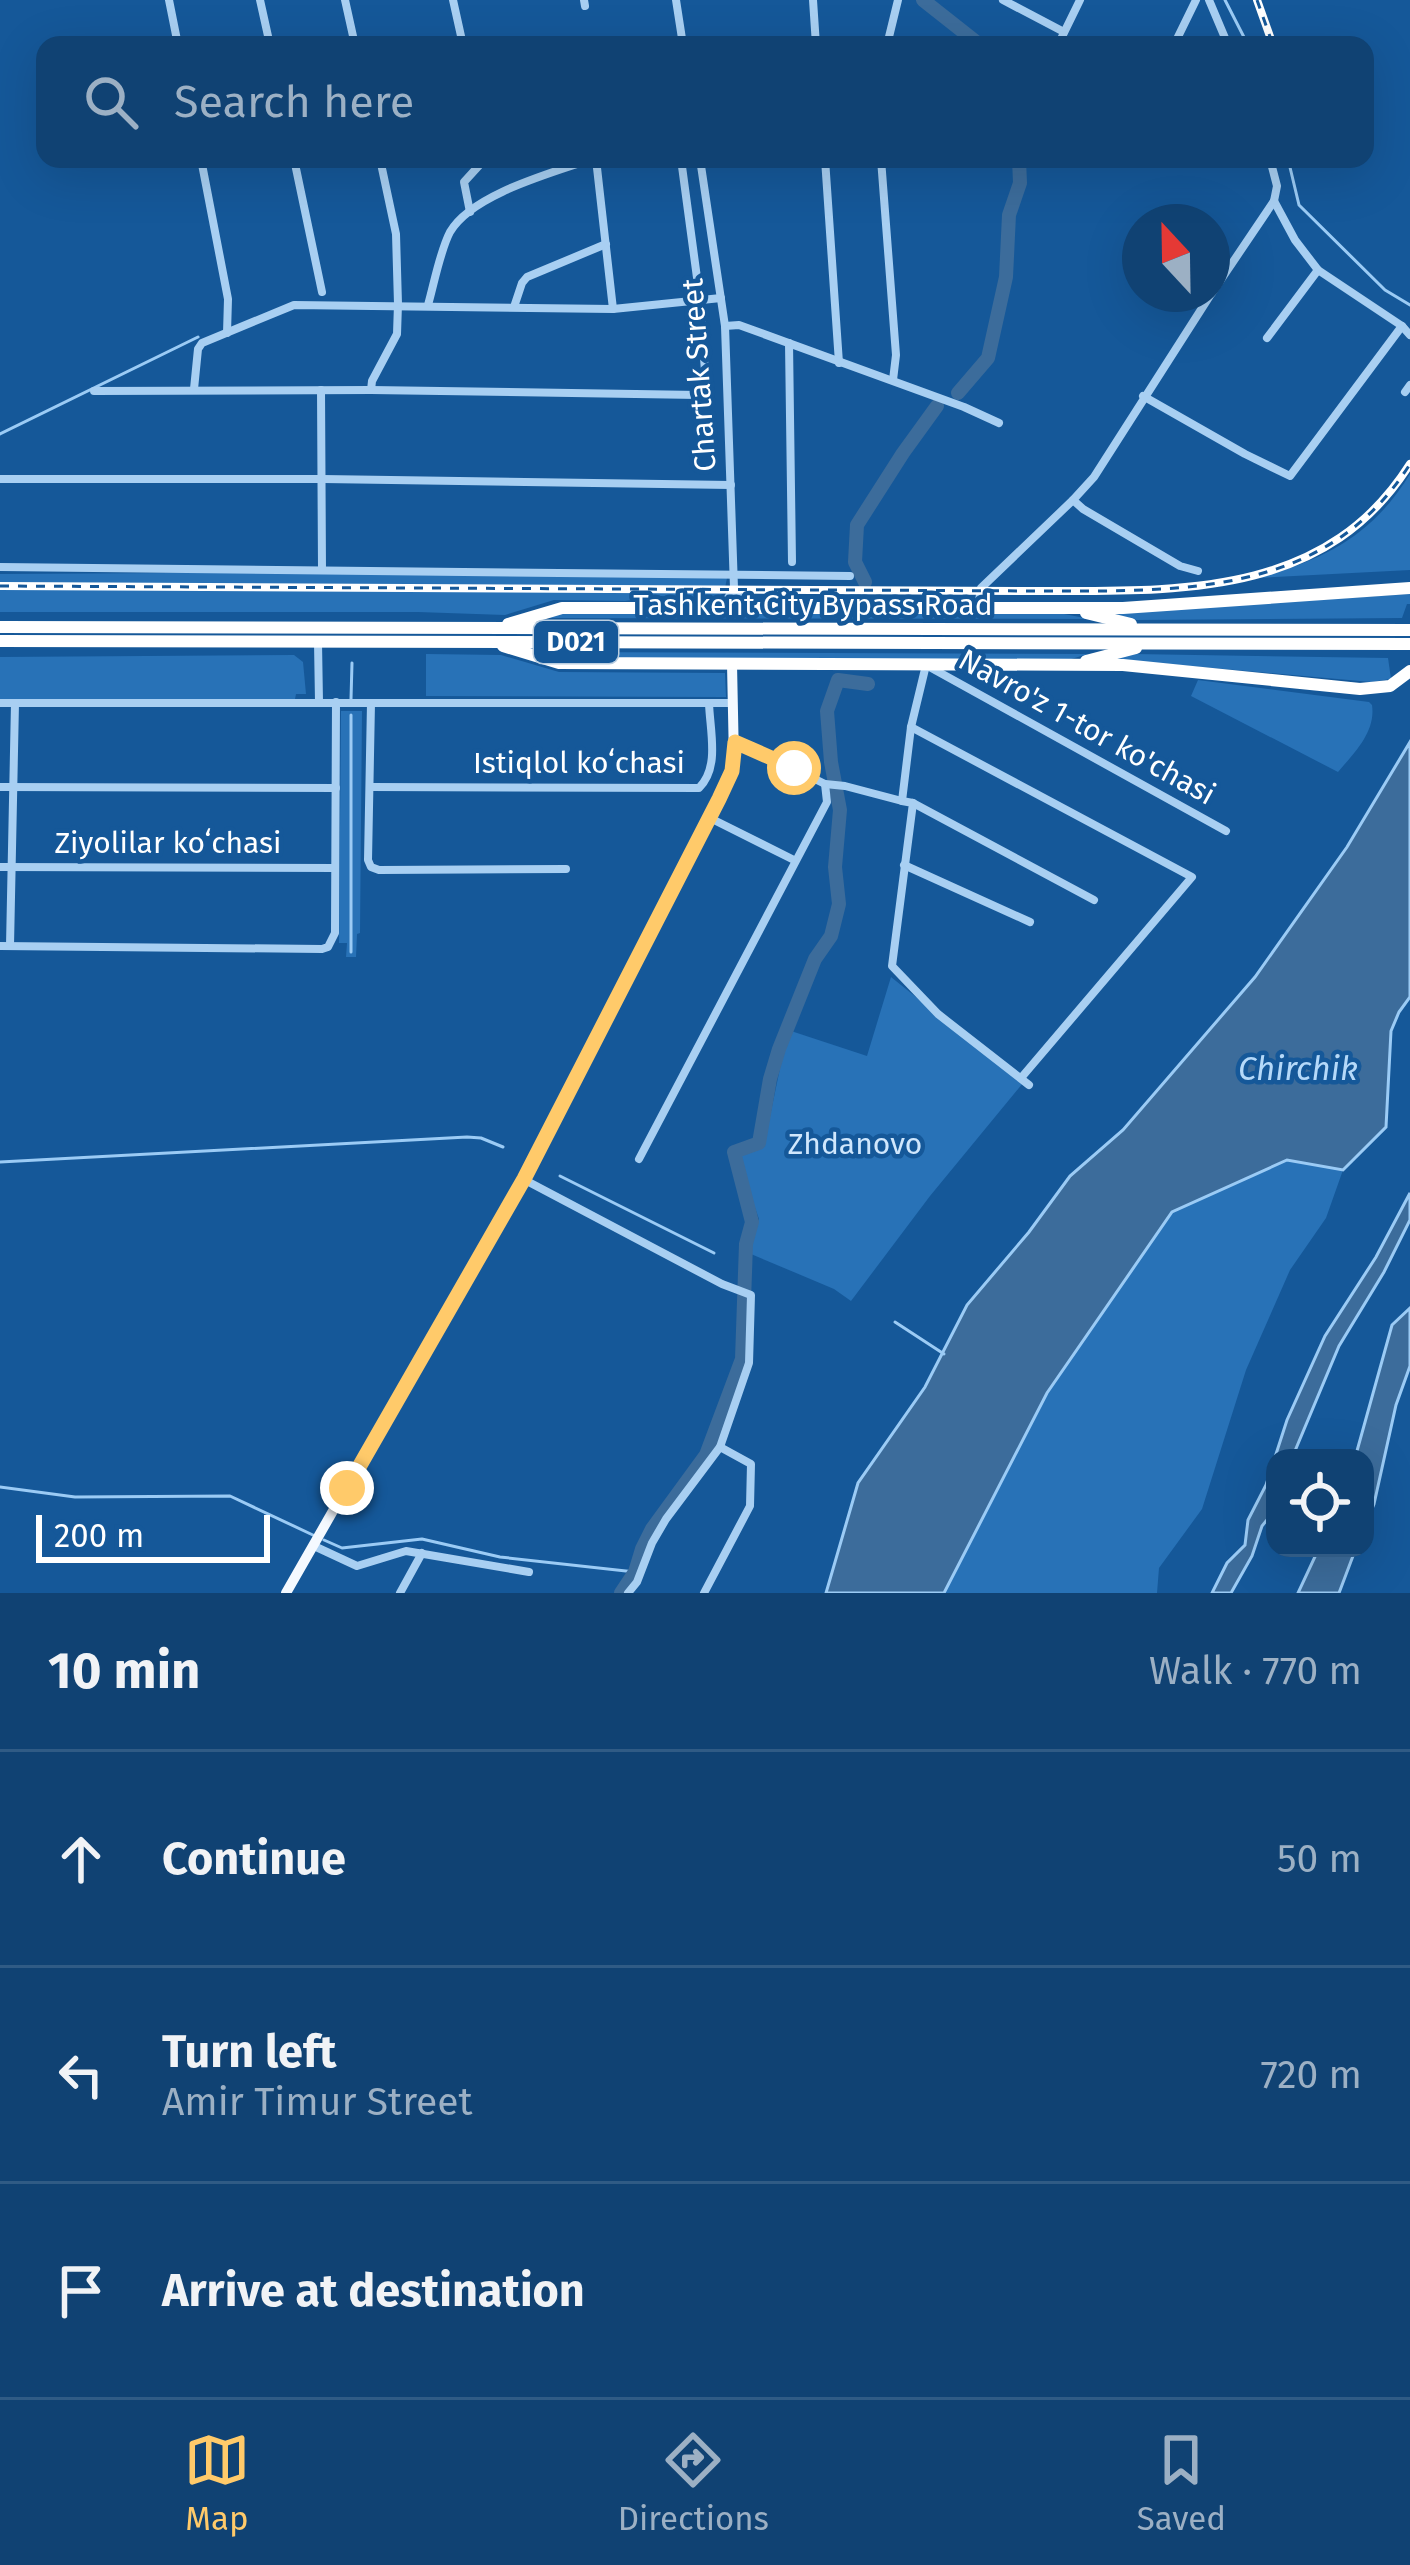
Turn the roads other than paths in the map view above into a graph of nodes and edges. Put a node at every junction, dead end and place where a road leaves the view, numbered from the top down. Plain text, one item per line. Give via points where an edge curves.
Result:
1 (169, 0) edge
2 (260, 0) edge
3 (345, 0) edge
4 (453, 0) edge
5 (676, 0) edge
6 (813, 0) edge
7 (898, 0) edge
8 (1003, 0) edge
9 (1079, 0) edge
10 (1196, 0) edge
11 (1209, 0) edge
12 (1064, 32) junction
13 (176, 36) edge
14 (268, 36) edge
15 (353, 36) edge
16 (461, 36) edge
17 (682, 36) edge
18 (815, 36) edge
19 (889, 36) edge
20 (1062, 36) edge
21 (1178, 36) edge
22 (1224, 36) edge
23 (203, 168) edge
24 (296, 168) edge
25 (382, 168) edge
26 (476, 168) edge
27 (570, 168) edge
28 (595, 168) edge
29 (682, 168) edge
30 (701, 168) edge
31 (826, 168) edge
32 (881, 168) edge
33 (1272, 168) edge
34 (1274, 200) junction
35 (470, 212) junction
36 (606, 244) junction
37 (1230, 267) edge
38 (1318, 271) junction
39 (322, 292) dead end
40 (721, 298) junction
41 (700, 300) junction
42 (398, 304) junction
43 (428, 305) junction
44 (514, 307) junction
45 (613, 309) junction
46 (1200, 312) edge
47 (725, 326) junction
48 (1402, 326) junction
49 (227, 333) junction
50 (1410, 335) edge
51 (1267, 338) dead end
52 (789, 343) junction
53 (839, 363) junction
54 (893, 380) junction
55 (194, 390) junction
56 (321, 390) junction
57 (370, 390) junction
58 (94, 391) dead end
59 (1143, 396) junction
60 (999, 423) dead end
61 (0, 479) edge
62 (323, 479) junction
63 (731, 484) junction
64 (1073, 500) junction
65 (792, 562) dead end
66 (0, 567) edge
67 (322, 569) junction
68 (1198, 571) dead end
69 (733, 574) junction
70 (850, 576) dead end
71 (734, 588) junction
72 (1410, 588) edge
73 (709, 608) junction
74 (757, 608) junction
75 (977, 608) junction
76 (1068, 608) junction
77 (0, 627) edge
78 (318, 634) junction
79 (491, 635) junction
80 (1152, 636) junction
81 (1404, 637) edge
82 (0, 641) edge
83 (732, 664) junction
84 (926, 665) junction
85 (1067, 665) junction
86 (1410, 671) edge
87 (319, 702) junction
88 (335, 702) junction
89 (0, 703) edge
90 (15, 703) junction
91 (371, 703) junction
92 (709, 703) junction
93 (734, 703) junction
94 (911, 727) junction
95 (735, 742) junction
96 (827, 784) junction
97 (370, 787) junction
98 (0, 788) edge
99 (14, 788) junction
100 (335, 788) junction
101 (902, 801) junction
102 (913, 803) junction
103 (710, 818) junction
104 (1226, 831) dead end
105 (794, 860) junction
106 (904, 865) junction
107 (0, 867) edge
108 (13, 867) junction
109 (335, 868) junction
110 (566, 869) dead end
111 (1094, 900) dead end
112 (1030, 922) dead end
113 (5, 946) edge
114 (639, 1159) dead end
115 (524, 1179) junction
116 (720, 1447) junction
117 (317, 1540) junction
118 (422, 1553) junction
119 (529, 1572) dead end
120 (286, 1593) edge
121 (400, 1593) edge
122 (628, 1593) edge
123 (704, 1593) edge

1 - 13 street
2 - 14 street
3 - 15 street
4 - 16 street
5 - 17 street
6 - 18 street
7 - 19 street
8 - 12 street
9 - 12 street
10 - 21 street
11 - 22 street
12 - 20 street
23 - 49 street
24 - 39 street
25 - 42 street via 396,234
26 - 35 street via 464,182
27 - 35 street
28 - 36 street
29 - 41 street
30 - 40 street, Chartak Street
31 - 53 street
32 - 54 street
33 - 34 street
34 - 37 street
34 - 38 street
35 - 43 street via 451,231
36 - 44 street via 527,277
36 - 45 street
38 - 48 street
38 - 51 street
40 - 41 street
40 - 47 street, Chartak Street
41 - 45 street
41 - 57 street via 706,386 697,395
42 - 43 street
42 - 49 street via 294,305
42 - 57 street via 397,334
43 - 44 street
44 - 45 street
46 - 59 street
47 - 52 street
47 - 63 street, Chartak Street
48 - 50 street
48 - 59 street via 1290,476
49 - 55 street via 198,350
52 - 53 street
52 - 65 street
53 - 54 street
54 - 60 street
55 - 56 street
55 - 58 street
56 - 57 street
56 - 62 street
59 - 64 street
61 - 62 street
62 - 63 street
62 - 67 street
63 - 69 street, Chartak Street
64 - 68 street
64 - 75 street via 981,588
66 - 67 street
67 - 69 street
69 - 70 street
69 - 71 street, Chartak Street
71 - 73 street
71 - 74 street
72 - 76 highway
73 - 74 highway
73 - 79 highway via 562,608
74 - 75 highway
75 - 76 highway
76 - 80 highway
77 - 78 highway, Tashkent City Bypass Road / D021
78 - 79 highway, Tashkent City Bypass Road / D021
78 - 82 highway, Tashkent City Bypass Road / D021
78 - 87 street
79 - 80 highway, Tashkent City Bypass Road / D021
79 - 83 highway via 559,663
80 - 81 highway, Tashkent City Bypass Road / D021
80 - 85 highway
83 - 84 highway
83 - 93 main road
84 - 85 highway
84 - 94 street
84 - 104 street, Navro'z 1-tor ko'chasi
85 - 86 highway via 1360,689 1390,686
87 - 88 street
87 - 90 street
88 - 91 street
88 - 100 street
89 - 90 street
90 - 99 street
91 - 92 street
91 - 97 street
92 - 93 street
92 - 97 street, Istiqlol koʻchasi via 712,761 699,788
93 - 95 main road
94 - 101 street
94 - 106 street via 1192,877 1025,1082 894,970
95 - 96 street
95 - 103 main road via 732,771
96 - 101 street
96 - 105 street via 826,802
97 - 110 street via 371,868
98 - 99 street
99 - 100 street
99 - 108 street
100 - 109 street
101 - 102 street
102 - 106 street
102 - 111 street
103 - 105 street
103 - 115 main road
105 - 114 street
106 - 112 street
107 - 108 street, Ziyolilar koʻchasi
108 - 109 street, Ziyolilar koʻchasi
108 - 113 street
109 - 113 street via 335,937 322,950
115 - 116 street via 751,1294 748,1363
115 - 117 main road
116 - 122 street via 666,1519
116 - 123 street via 752,1464 750,1506
117 - 118 street via 357,1566
117 - 120 main road
118 - 119 street
118 - 121 street

